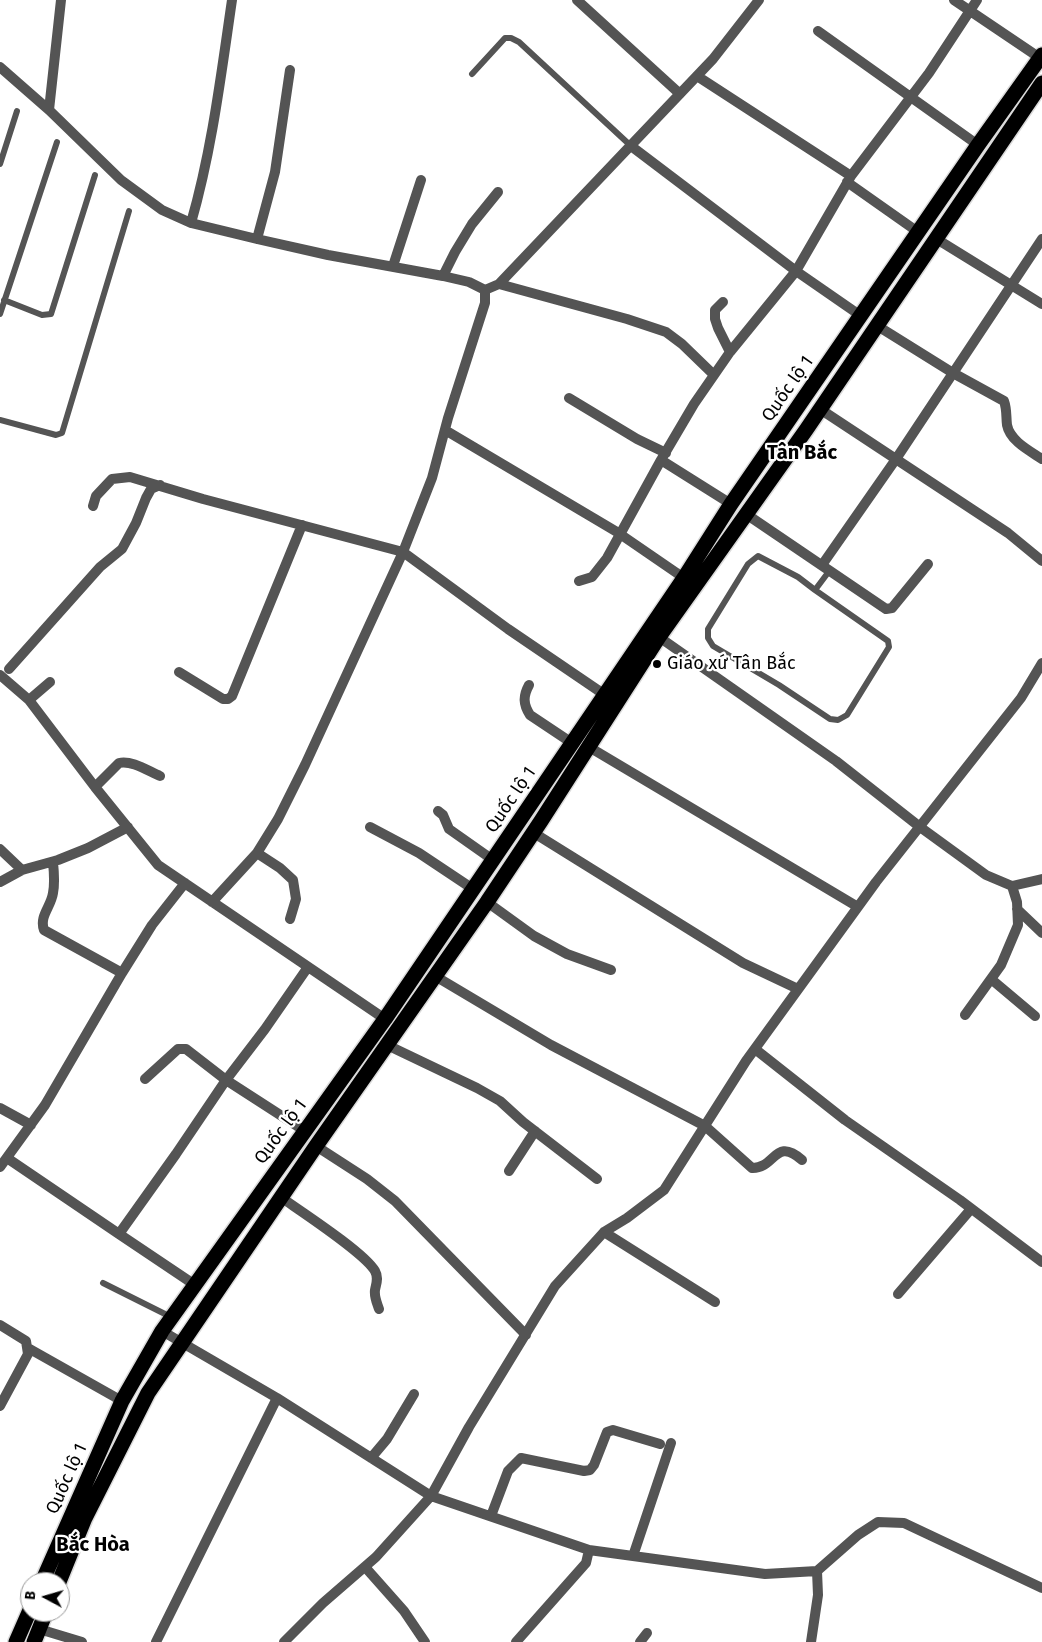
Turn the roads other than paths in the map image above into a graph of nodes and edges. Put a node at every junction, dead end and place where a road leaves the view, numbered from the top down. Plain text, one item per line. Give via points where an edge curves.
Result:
1 (62, 0) edge
2 (232, 0) edge
3 (577, 0) edge
4 (759, 0) edge
5 (954, 0) edge
6 (977, 0) edge
7 (969, 10) junction
8 (818, 31) dead end
9 (1041, 57) edge
10 (0, 67) edge
11 (290, 70) dead end
12 (472, 74) dead end
13 (697, 76) junction
14 (1042, 83) edge
15 (680, 94) junction
16 (910, 97) junction
17 (49, 110) junction
18 (16, 111) dead end
19 (57, 142) dead end
20 (978, 144) junction
21 (631, 146) junction
22 (0, 164) edge
23 (95, 175) dead end
24 (849, 179) junction
25 (421, 180) dead end
26 (498, 192) dead end
27 (129, 211) dead end
28 (191, 223) junction
29 (918, 232) junction
30 (935, 238) junction
31 (1042, 238) edge
32 (257, 239) junction
33 (393, 266) junction
34 (796, 271) junction
35 (443, 276) junction
36 (499, 284) junction
37 (1010, 286) junction
38 (485, 290) junction
39 (4, 300) junction
40 (723, 302) dead end
41 (1042, 304) edge
42 (0, 314) edge
43 (861, 316) junction
44 (876, 326) junction
45 (730, 352) junction
46 (954, 373) junction
47 (714, 375) junction
48 (568, 398) dead end
49 (820, 409) junction
50 (0, 420) edge
51 (445, 430) junction
52 (663, 456) junction
53 (896, 459) junction
54 (1042, 459) edge
55 (160, 485) junction
56 (731, 504) junction
57 (93, 506) dead end
58 (746, 514) junction
59 (302, 525) junction
60 (620, 534) junction
61 (403, 552) junction
62 (1042, 561) edge
63 (928, 564) dead end
64 (826, 568) junction
65 (684, 578) junction
66 (579, 581) dead end
67 (815, 590) junction
68 (659, 637) junction
69 (1042, 663) edge
70 (4, 672) edge
71 (179, 672) dead end
72 (50, 682) dead end
73 (529, 685) dead end
74 (605, 695) junction
75 (29, 700) junction
76 (572, 743) junction
77 (589, 747) junction
78 (160, 776) dead end
79 (95, 787) junction
80 (438, 811) dead end
81 (128, 827) junction
82 (370, 827) dead end
83 (920, 827) junction
84 (534, 833) junction
85 (0, 849) edge
86 (257, 853) junction
87 (493, 860) junction
88 (53, 862) junction
89 (22, 870) junction
90 (1041, 880) edge
91 (0, 882) edge
92 (185, 884) junction
93 (1012, 886) junction
94 (473, 889) junction
95 (212, 902) junction
96 (487, 902) junction
97 (858, 907) junction
98 (1017, 909) junction
99 (290, 919) dead end
100 (1042, 933) edge
101 (308, 967) junction
102 (611, 970) dead end
103 (122, 973) junction
104 (435, 976) junction
105 (991, 979) junction
106 (798, 989) junction
107 (965, 1015) dead end
108 (1035, 1016) dead end
109 (385, 1019) junction
110 (387, 1045) junction
111 (755, 1049) junction
112 (145, 1079) dead end
113 (226, 1080) junction
114 (0, 1108) edge
115 (30, 1126) junction
116 (705, 1126) junction
117 (305, 1131) junction
118 (535, 1131) junction
119 (316, 1146) junction
120 (7, 1158) junction
121 (802, 1160) dead end
122 (0, 1167) edge
123 (510, 1171) dead end
124 (597, 1179) dead end
125 (282, 1198) junction
126 (971, 1209) junction
127 (604, 1232) junction
128 (119, 1234) junction
129 (1042, 1262) edge
130 (103, 1283) dead end
131 (196, 1285) junction
132 (898, 1294) dead end
133 (715, 1302) dead end
134 (379, 1309) dead end
135 (172, 1318) junction
136 (0, 1325) edge
137 (192, 1329) junction
138 (162, 1331) junction
139 (526, 1335) junction
140 (182, 1343) junction
141 (28, 1348) junction
142 (414, 1394) dead end
143 (277, 1398) junction
144 (122, 1401) junction
145 (0, 1406) edge
146 (671, 1443) dead end
147 (660, 1444) dead end
148 (371, 1458) junction
149 (431, 1496) junction
150 (491, 1516) junction
151 (589, 1550) junction
152 (633, 1556) junction
153 (365, 1567) junction
154 (817, 1571) junction
155 (46, 1572) edge
156 (63, 1572) edge
157 (1042, 1588) edge
158 (25, 1622) edge
159 (42, 1622) edge
160 (647, 1633) dead end
161 (37, 1636) edge
162 (16, 1642) edge
163 (82, 1642) edge
164 (156, 1642) edge
165 (284, 1642) edge
166 (425, 1642) edge
167 (516, 1642) edge
168 (640, 1642) edge
169 (811, 1642) edge

1 - 17 street
2 - 28 street via 209,153
3 - 15 street
4 - 13 street
5 - 7 street
6 - 7 street
7 - 9 street
7 - 16 street
8 - 16 street
9 - 20 highway, Quốc lộ 1
10 - 17 street
11 - 32 street via 275,172
12 - 21 lane via 506,38 511,38
13 - 15 street
13 - 24 street
14 - 30 highway, Quốc lộ 1
15 - 21 street
16 - 20 street
16 - 24 street
17 - 28 street via 121,180 162,210
18 - 22 lane
19 - 39 lane
20 - 29 highway, Quốc lộ 1
21 - 34 street
21 - 36 street
23 - 39 lane via 51,314 42,315
24 - 29 street
24 - 34 street
25 - 33 street
26 - 35 street via 472,224
27 - 50 lane via 62,433 56,435
28 - 32 street
29 - 43 highway, Quốc lộ 1
30 - 37 street
30 - 44 highway, Quốc lộ 1
31 - 37 street
32 - 33 street
33 - 35 street
34 - 43 street
34 - 45 street
35 - 38 street via 469,282
36 - 38 street
36 - 47 street via 666,332
37 - 41 street
37 - 46 street
38 - 51 street via 485,303
39 - 42 lane
40 - 45 street via 715,310 715,319
43 - 56 highway, Quốc lộ 1
44 - 46 street
44 - 49 highway, Quốc lộ 1
45 - 47 street
46 - 53 street
46 - 54 street via 1004,401 1007,427 1015,439
47 - 52 street
48 - 52 street
49 - 53 street
49 - 58 highway, Quốc lộ 1
51 - 60 street
51 - 61 street via 432,478
52 - 56 street
52 - 60 street
53 - 62 street via 1008,533
53 - 64 street
55 - 57 street via 130,477 112,479 96,496
55 - 59 street
55 - 70 street via 151,489 122,549 100,567
56 - 65 highway, Quốc lộ 1
58 - 64 street
58 - 68 highway, Quốc lộ 1
59 - 61 street
59 - 71 street via 232,696 223,700
60 - 65 street
60 - 66 street via 592,577
61 - 74 street via 508,630
61 - 86 street via 305,765
63 - 64 street via 890,610
64 - 67 lane
65 - 74 highway, Quốc lộ 1
67 - 67 lane via 888,641 889,647 847,715 838,720 830,719 713,646 708,638 708,629 748,564 758,556
68 - 77 highway, Quốc lộ 1
68 - 83 street via 836,761
69 - 83 street via 1021,698
70 - 75 street
72 - 75 street
73 - 76 street via 524,696 530,715
74 - 76 highway, Quốc lộ 1
75 - 79 street
76 - 87 highway, Quốc lộ 1
77 - 84 highway, Quốc lộ 1
77 - 97 street
78 - 79 street via 124,762
79 - 81 street
80 - 87 street via 449,829
81 - 88 street
81 - 92 street via 158,865
82 - 94 street via 419,853
83 - 93 street via 986,875
83 - 97 street
84 - 96 highway, Quốc lộ 1
84 - 106 street via 743,963
85 - 89 street
86 - 95 street
86 - 99 street via 293,880 296,899
87 - 94 highway, Quốc lộ 1
88 - 89 street
88 - 103 street via 53,892 44,915 44,930
89 - 91 street
90 - 93 street
92 - 95 street
92 - 103 street via 152,924
93 - 98 street
94 - 109 highway, Quốc lộ 1
95 - 101 street
96 - 102 street via 567,954
96 - 104 highway, Quốc lộ 1
97 - 106 street
98 - 100 street
98 - 105 street via 1018,926 1001,965
101 - 109 street
101 - 113 street
103 - 115 street
104 - 110 highway, Quốc lộ 1
104 - 116 street via 551,1046
105 - 107 street
105 - 108 street
106 - 111 street
109 - 117 highway, Quốc lộ 1
110 - 118 street via 500,1101
110 - 119 highway, Quốc lộ 1
111 - 116 street
111 - 126 street via 846,1120
112 - 113 street via 182,1048
113 - 117 street
113 - 128 street
114 - 115 street
115 - 120 street
116 - 121 street via 752,1168 760,1167 784,1150 793,1152
116 - 127 street via 664,1190
117 - 131 highway, Quốc lộ 1
118 - 123 street
118 - 124 street
119 - 125 highway, Quốc lộ 1
119 - 139 street via 395,1201
120 - 122 street
120 - 128 street
125 - 134 street via 357,1252 374,1270
125 - 137 highway, Quốc lộ 1
126 - 129 street
126 - 132 street
127 - 133 street
127 - 139 street via 555,1286
128 - 131 street
130 - 135 lane
131 - 135 highway, Quốc lộ 1
135 - 137 highway
135 - 138 highway, Quốc lộ 1
136 - 141 street via 24,1339
137 - 140 highway, Quốc lộ 1
138 - 140 street
138 - 144 highway, Quốc lộ 1
139 - 149 street
140 - 143 street
140 - 156 highway, Quốc lộ 1 via 148,1393 85,1518
141 - 144 street
141 - 145 street via 27,1358
142 - 148 street via 387,1439
143 - 148 street
143 - 164 street
144 - 155 highway, Quốc lộ 1
146 - 152 street
147 - 150 street via 613,1430 607,1432 594,1466 584,1471 521,1458 508,1471
148 - 149 street
149 - 150 street
149 - 153 street
150 - 151 street
151 - 152 street
151 - 167 street via 586,1563
152 - 154 street via 765,1574
153 - 165 street
153 - 166 street via 404,1611
154 - 157 street via 878,1522 904,1523
154 - 169 street via 818,1595
158 - 162 highway
159 - 161 highway
160 - 168 street
161 - 163 street

